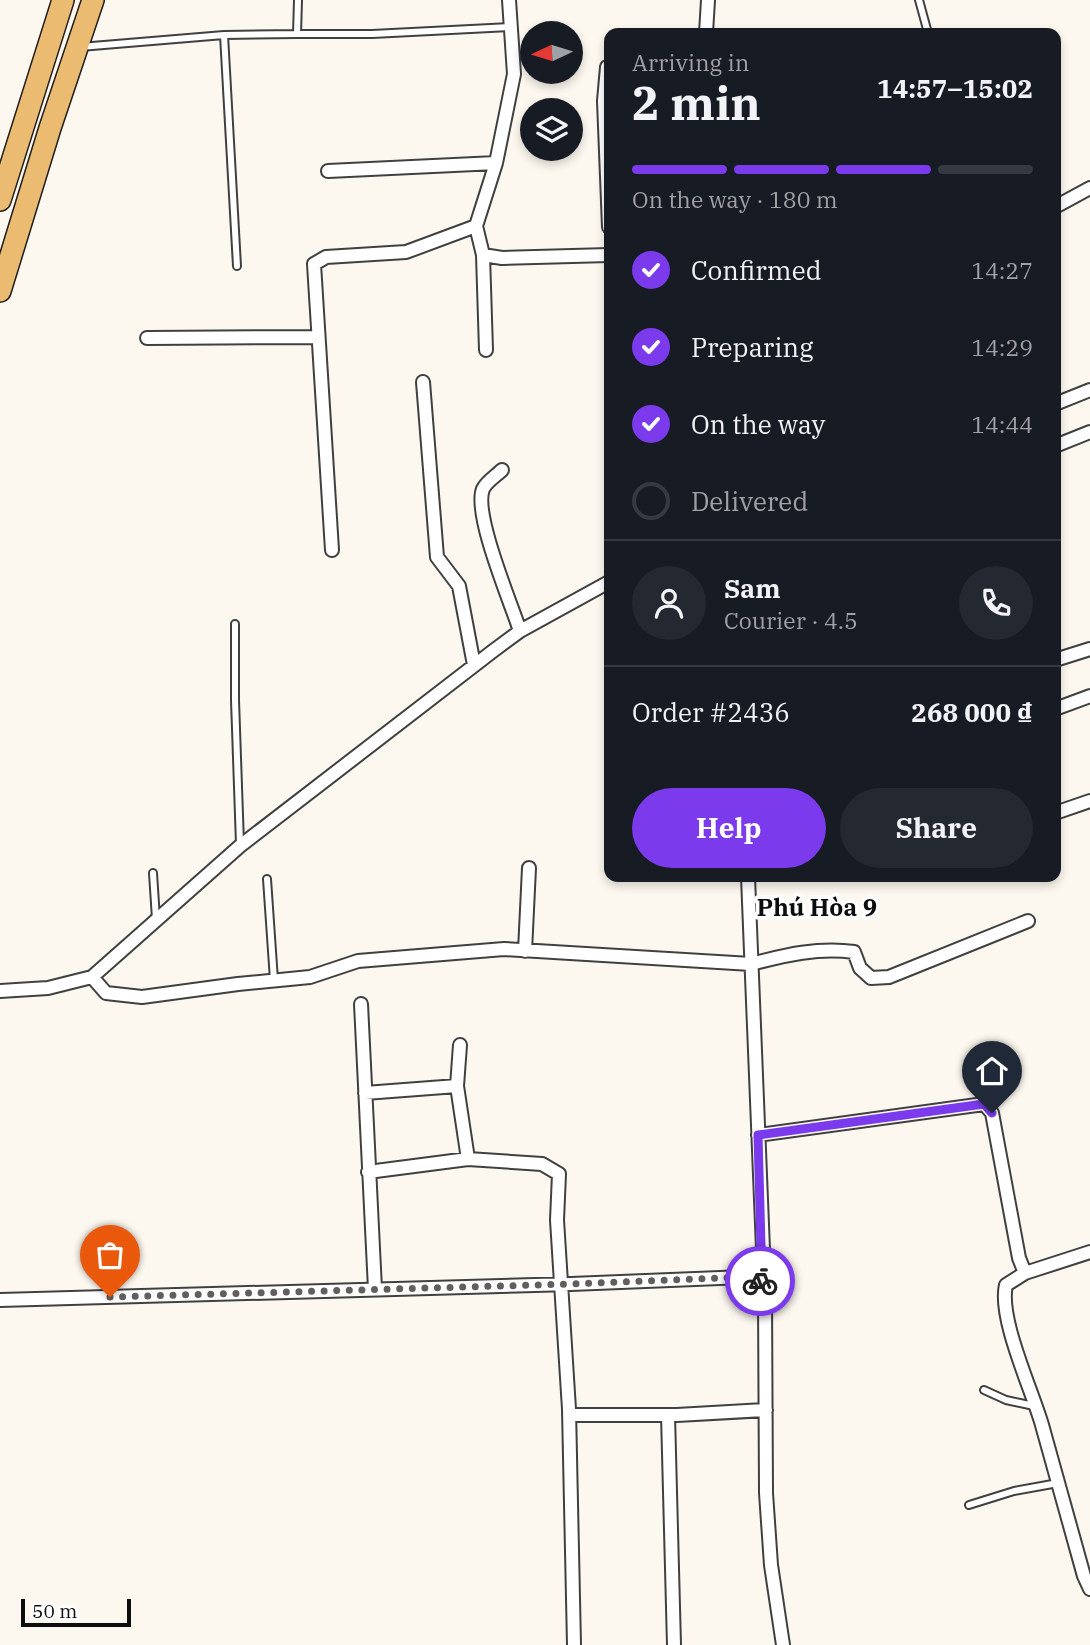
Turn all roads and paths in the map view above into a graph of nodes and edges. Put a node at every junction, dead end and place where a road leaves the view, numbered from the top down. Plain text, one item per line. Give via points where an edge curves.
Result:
1 (63, 0) edge
2 (93, 0) edge
3 (298, 0) edge
4 (509, 0) edge
5 (708, 0) edge
6 (919, 0) edge
7 (511, 26) junction
8 (706, 28) edge
9 (927, 28) edge
10 (297, 34) junction
11 (224, 35) junction
12 (78, 48) junction
13 (496, 163) junction
14 (328, 171) dead end
15 (1090, 188) edge
16 (1, 196) edge
17 (1061, 204) edge
18 (476, 226) junction
19 (483, 255) junction
20 (604, 256) edge
21 (237, 266) dead end
22 (0, 291) edge
23 (318, 337) junction
24 (147, 338) dead end
25 (486, 350) dead end
26 (423, 382) dead end
27 (1090, 390) edge
28 (1061, 402) edge
29 (1090, 432) edge
30 (1061, 444) edge
31 (502, 470) dead end
32 (332, 550) dead end
33 (604, 585) edge
34 (234, 624) dead end
35 (520, 631) junction
36 (1090, 649) edge
37 (1061, 658) edge
38 (474, 665) junction
39 (1090, 696) edge
40 (1061, 707) edge
41 (1090, 801) edge
42 (1061, 811) edge
43 (240, 846) junction
44 (529, 868) dead end
45 (153, 873) dead end
46 (267, 879) dead end
47 (748, 882) edge
48 (156, 919) junction
49 (1028, 921) dead end
50 (525, 951) junction
51 (751, 964) junction
52 (92, 977) junction
53 (274, 980) junction
54 (0, 991) edge
55 (361, 1004) dead end
56 (460, 1045) dead end
57 (457, 1086) junction
58 (365, 1093) junction
59 (758, 1135) junction
60 (467, 1159) junction
61 (368, 1172) junction
62 (1090, 1252) edge
63 (1025, 1273) junction
64 (762, 1283) junction
65 (562, 1284) junction
66 (375, 1289) junction
67 (0, 1300) edge
68 (984, 1390) dead end
69 (1036, 1406) junction
70 (765, 1410) junction
71 (569, 1415) junction
72 (668, 1415) junction
73 (1058, 1483) junction
74 (969, 1505) dead end
75 (1090, 1589) edge
76 (574, 1645) edge
77 (674, 1645) edge
78 (783, 1645) edge

1 - 16 main road
2 - 12 main road
3 - 10 lane
4 - 7 street
5 - 8 street
6 - 9 lane
7 - 10 lane
7 - 13 street via 514,74
10 - 11 lane
11 - 12 lane
11 - 21 lane
12 - 22 main road
13 - 14 street
13 - 18 street
15 - 17 street
18 - 19 street
18 - 23 street via 407,252 326,257 314,264
19 - 20 street
19 - 25 street
23 - 24 street
23 - 32 street
26 - 38 street via 437,557 459,586
27 - 28 street
29 - 30 street
31 - 35 street via 483,488 481,509
33 - 35 street
34 - 43 lane
35 - 38 street
36 - 37 street
38 - 43 street
39 - 40 street
41 - 42 street
43 - 48 street
44 - 50 street
45 - 48 lane
46 - 53 lane
47 - 51 street
48 - 52 street
49 - 51 street via 889,977 871,978 860,968 854,952 838,950 790,954
50 - 51 street
50 - 53 street via 358,961 310,977
51 - 59 street
52 - 53 street via 106,993 142,997
52 - 54 street via 48,988
55 - 58 street
56 - 57 street
57 - 58 street
57 - 60 street
58 - 61 street
59 - 63 street via 984,1104 992,1113
59 - 64 street
60 - 61 street
60 - 65 street via 542,1164 559,1174
61 - 66 street
62 - 63 street
63 - 69 street via 1006,1285 1003,1297
64 - 65 street via 757,1277 745,1277
64 - 70 street
65 - 66 street
65 - 71 street
66 - 67 street
68 - 69 lane via 1006,1401
69 - 73 street
70 - 72 street
70 - 78 street via 769,1541
71 - 72 street
71 - 76 street
72 - 77 street
73 - 74 lane
73 - 75 street

